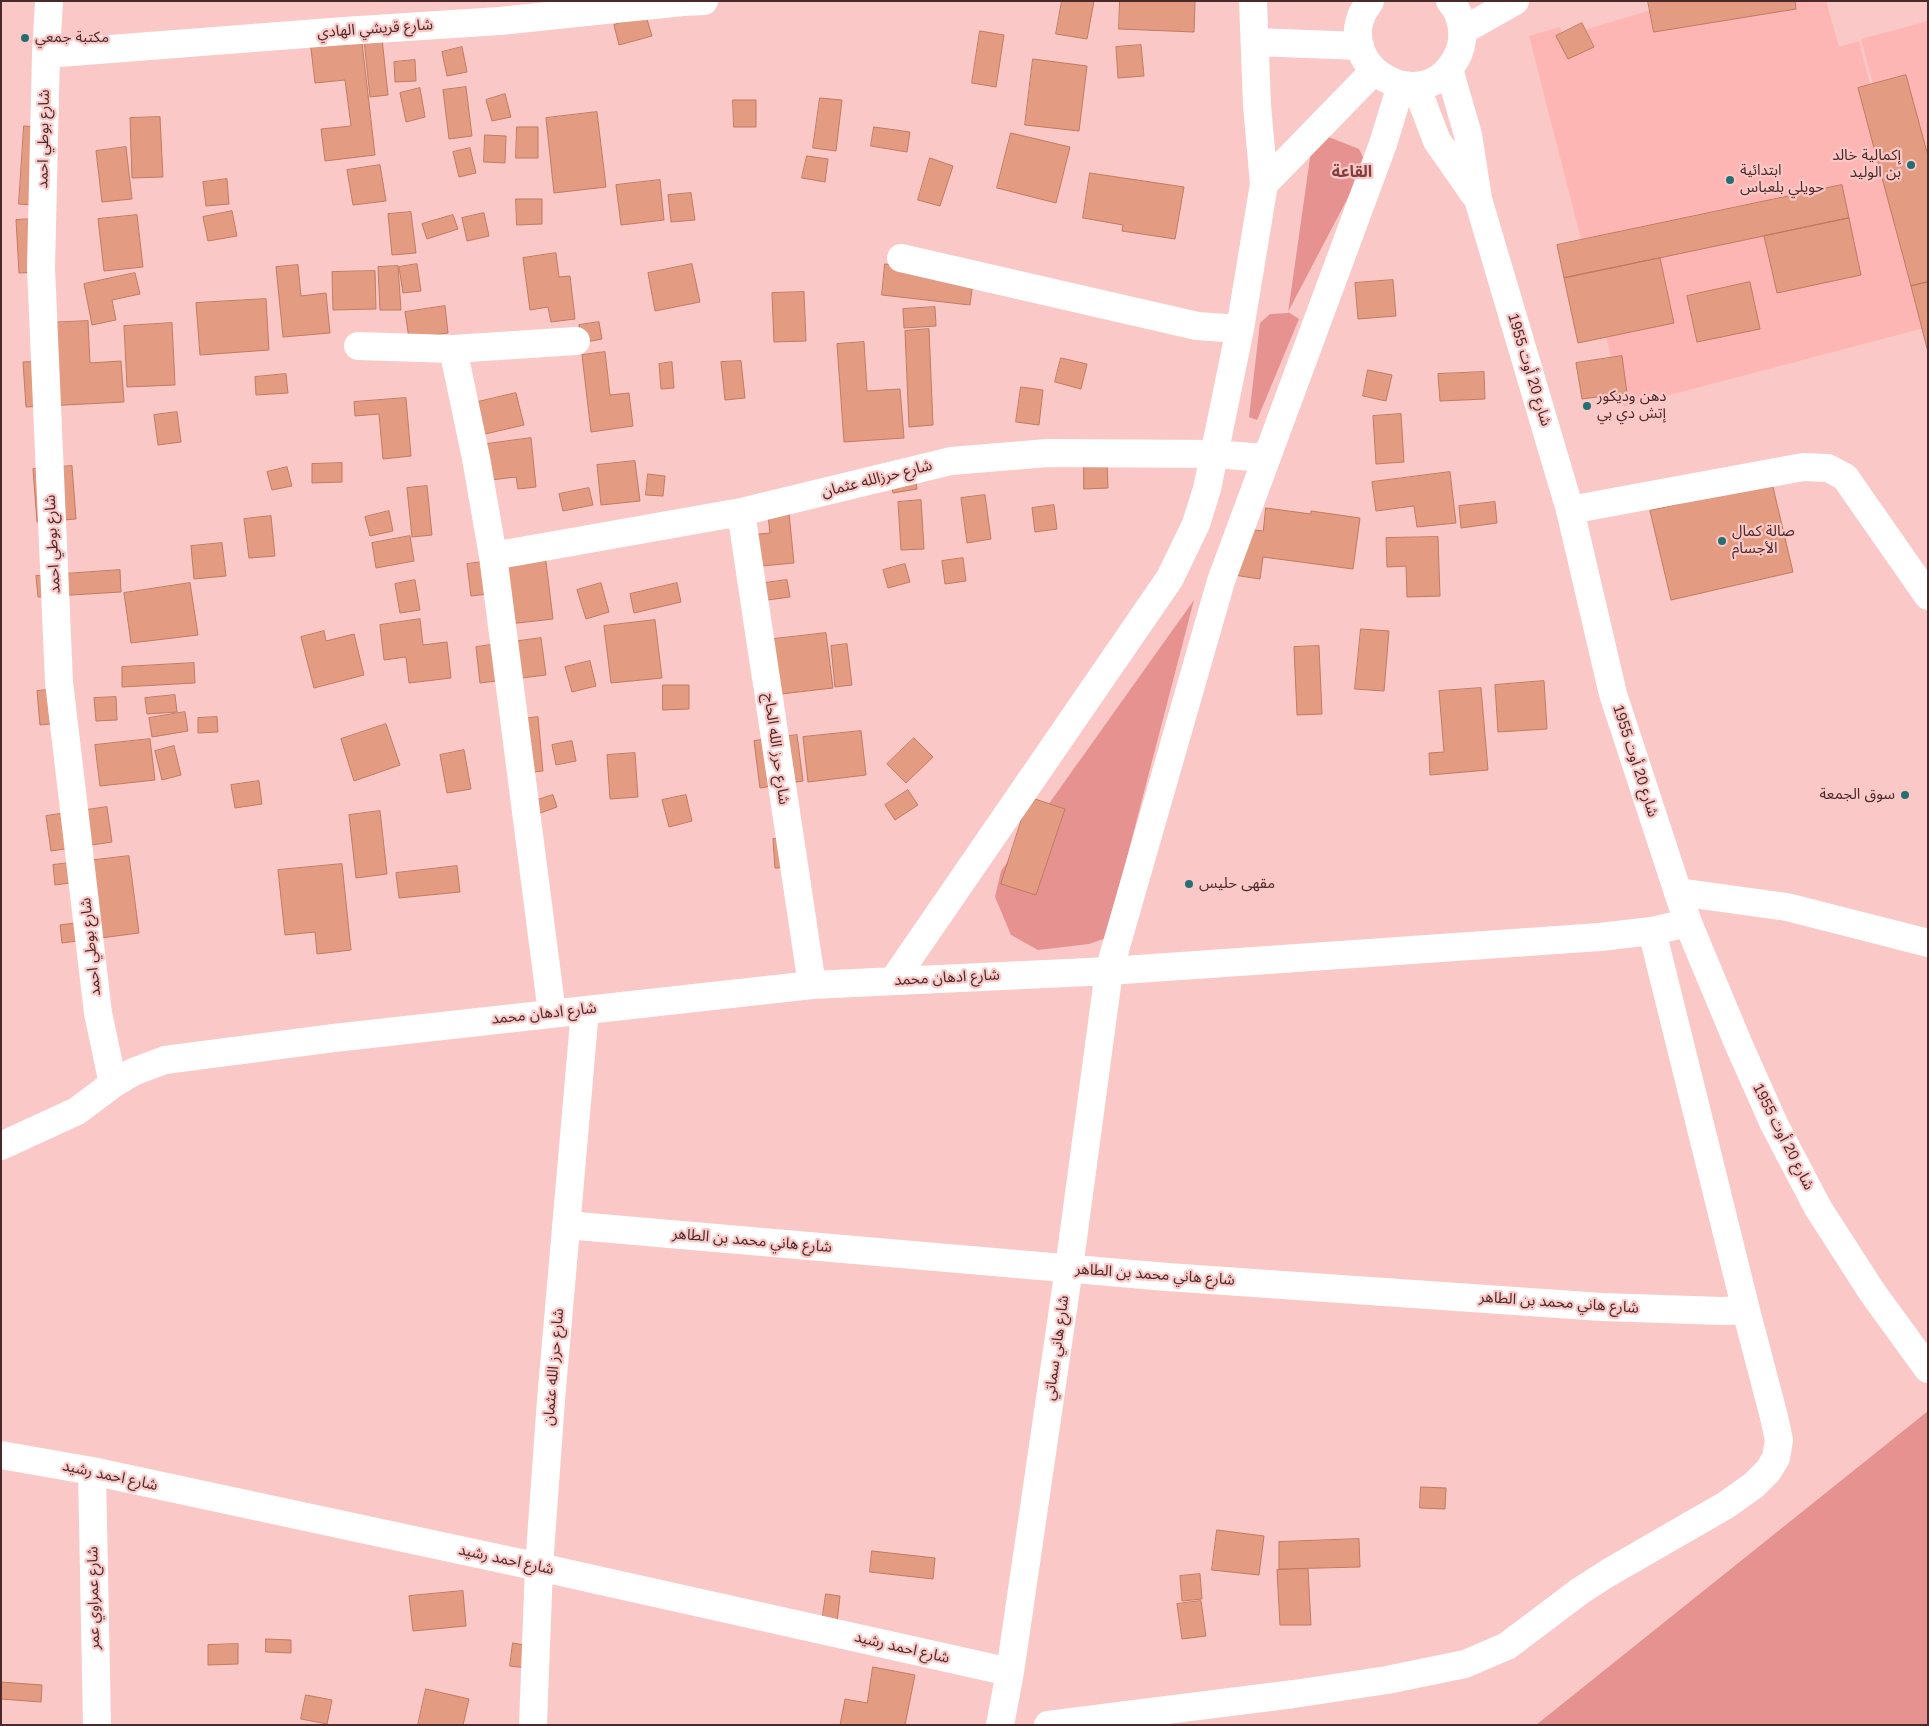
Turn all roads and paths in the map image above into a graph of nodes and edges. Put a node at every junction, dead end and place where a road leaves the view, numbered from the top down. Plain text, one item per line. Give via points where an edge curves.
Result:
1 (48, 1) edge
2 (704, 1) edge
3 (1253, 1) edge
4 (1370, 1) edge
5 (1450, 1) edge
6 (1515, 1) edge
7 (500, 11) edge
8 (1462, 31) junction
9 (1255, 42) junction
10 (1360, 46) junction
11 (46, 54) junction
12 (1449, 69) junction
13 (1374, 71) junction
14 (1409, 85) junction
15 (1264, 184) junction
16 (1478, 199) junction
17 (901, 258) dead end
18 (1240, 329) junction
19 (576, 341) dead end
20 (358, 346) dead end
21 (453, 349) junction
22 (1214, 454) junction
23 (1265, 458) junction
24 (1570, 510) junction
25 (741, 512) junction
26 (493, 556) junction
27 (1928, 596) edge
28 (1678, 892) junction
29 (1688, 923) junction
30 (1652, 931) junction
31 (1928, 943) edge
32 (1109, 971) junction
33 (892, 981) junction
34 (812, 985) junction
35 (585, 1010) junction
36 (552, 1013) junction
37 (112, 1084) junction
38 (1, 1146) edge
39 (566, 1225) junction
40 (1069, 1268) junction
41 (1746, 1310) junction
42 (1927, 1367) edge
43 (1, 1455) edge
44 (92, 1472) junction
45 (539, 1567) junction
46 (1010, 1672) junction
47 (97, 1725) edge
48 (533, 1725) edge
49 (1000, 1725) edge
50 (1048, 1725) edge

1 - 11 street, شارع بوطي احمد
2 - 7 street, شارع قريشي الهادي
3 - 9 street
4 - 10 street via 1358,30
5 - 8 street via 1460,17
6 - 8 street
7 - 11 street, شارع قريشي الهادي via 344,31
8 - 12 street via 1462,45
9 - 10 street
9 - 15 street
10 - 13 street
11 - 37 street, شارع بوطي احمد via 41,268 60,682 98,1013
12 - 14 street via 1439,78
12 - 16 street via 1468,135
13 - 14 street via 1386,80
13 - 15 street
14 - 16 street via 1437,141
14 - 23 street, شارع هاني سماتي via 1379,153
15 - 18 street
16 - 24 street, شارع 20 أوت 1955
17 - 18 street via 1197,326
18 - 22 street
19 - 21 street
20 - 21 street
21 - 26 street
22 - 23 street, شارع حرزالله عثمان
22 - 25 street, شارع حرزالله عثمان via 1048,453 951,461
22 - 33 street via 1196,524 1170,578
23 - 32 street, شارع هاني سماتي via 1221,581
24 - 27 street via 1803,467 1828,468 1846,477
24 - 28 street, شارع 20 أوت 1955 via 1613,694
25 - 26 street, شارع حرزالله عثمان
25 - 34 street, شارع حرز الله الحاج
26 - 36 street
28 - 29 street, شارع 20 أوت 1955
28 - 31 street via 1787,908
29 - 30 street, شارع ادهان محمد
29 - 42 street, شارع 20 أوت 1955 via 1774,1124 1818,1208 1872,1292
30 - 32 street, شارع ادهان محمد
30 - 41 street
32 - 33 street, شارع ادهان محمد
32 - 40 street, شارع هاني سماتي
33 - 34 street, شارع ادهان محمد
34 - 35 street, شارع ادهان محمد
35 - 36 street, شارع ادهان محمد
35 - 39 street, شارع حرز الله عثمان
36 - 37 street, شارع ادهان محمد via 165,1060
37 - 38 street, شارع ادهان محمد via 77,1111
39 - 40 street, شارع هاني محمد بن الطاهر
39 - 45 street, شارع حرز الله عثمان
40 - 41 street, شارع هاني محمد بن الطاهر via 1602,1307
40 - 46 street, شارع هاني سماتي
41 - 50 street via 1779,1440 1776,1458 1768,1471 1726,1505 1580,1591 1507,1646 1465,1664 1387,1680
43 - 44 street, شارع احمد رشيد
44 - 45 street, شارع احمد رشيد
44 - 47 street, شارع عمراوي عمر
45 - 46 street, شارع احمد رشيد
45 - 48 street, شارع حرز الله عثمان
46 - 49 street, شارع هاني سماتي

